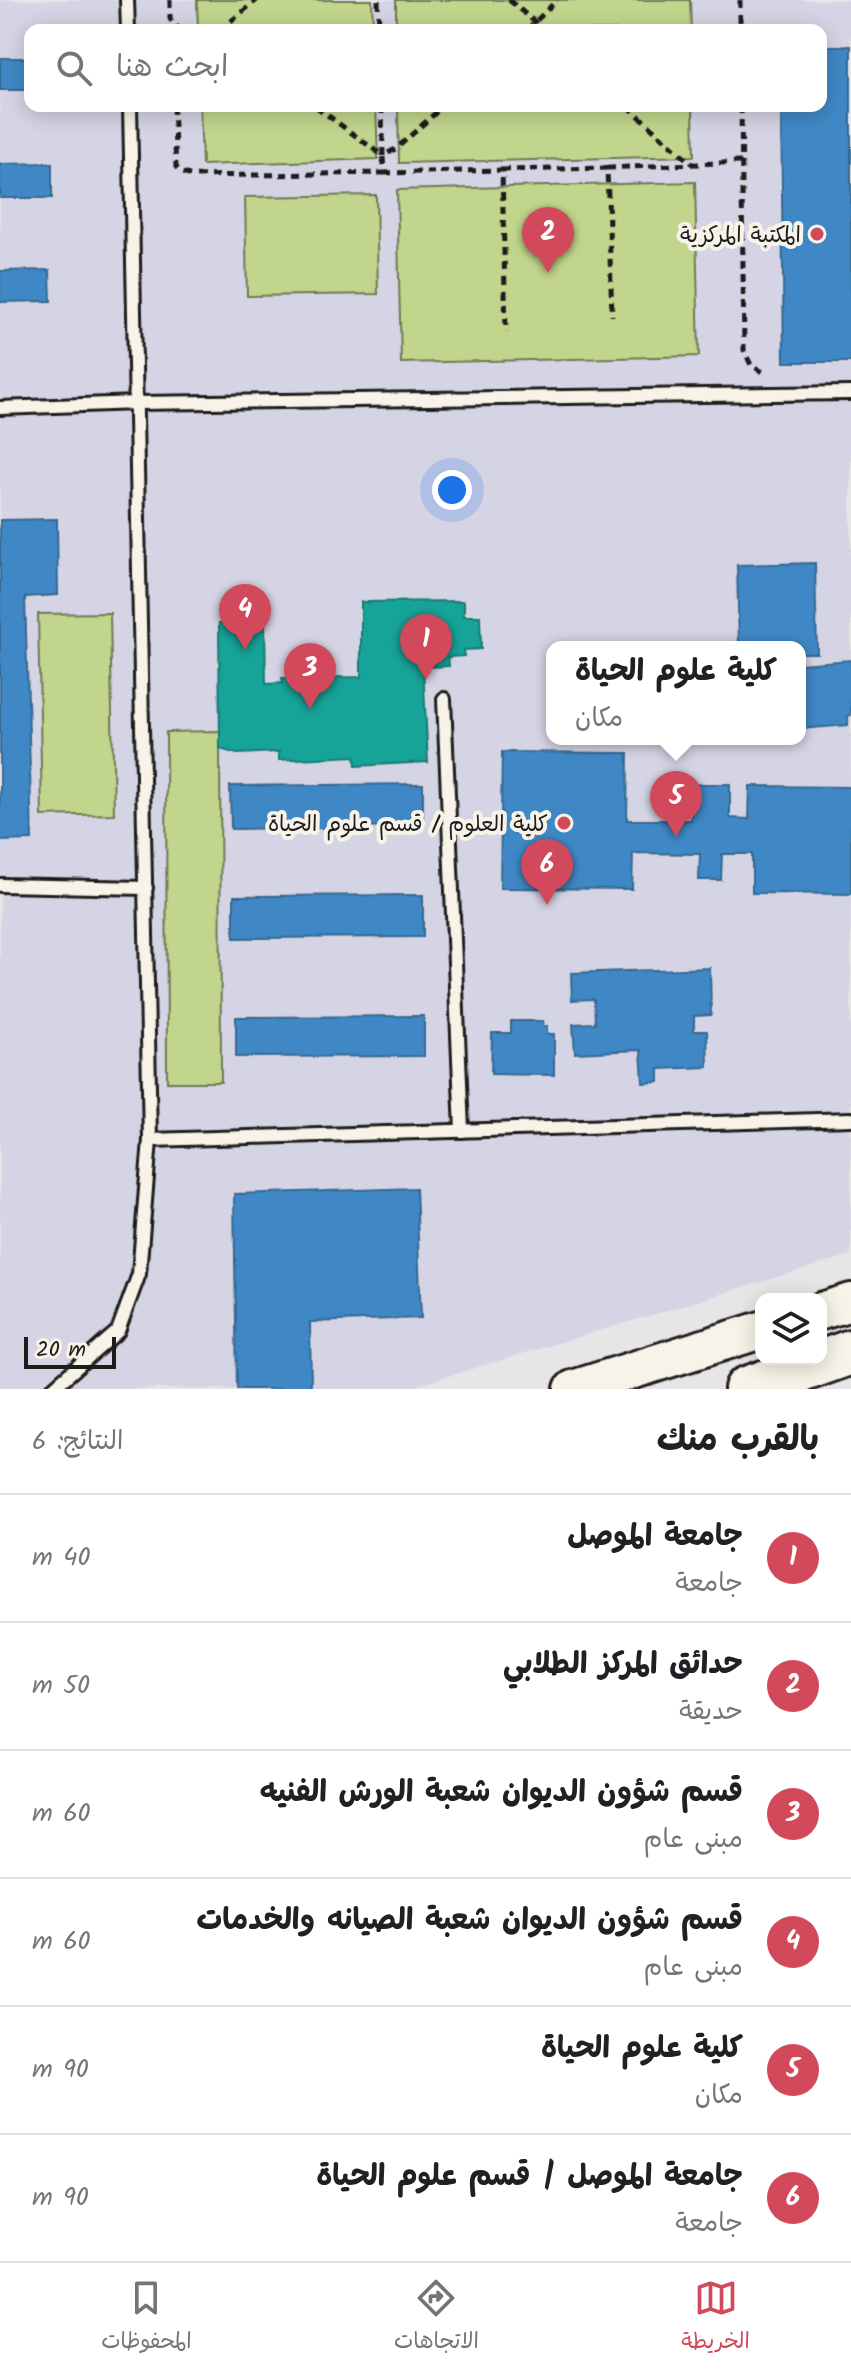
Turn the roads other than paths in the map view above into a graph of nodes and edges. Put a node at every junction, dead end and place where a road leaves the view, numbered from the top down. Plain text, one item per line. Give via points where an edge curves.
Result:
1 (127, 0) edge
2 (128, 24) edge
3 (130, 112) edge
4 (851, 393) edge
5 (137, 403) junction
6 (0, 408) edge
7 (444, 699) dead end
8 (0, 885) edge
9 (146, 888) junction
10 (851, 1119) edge
11 (462, 1131) junction
12 (150, 1140) junction
13 (851, 1302) edge
14 (827, 1309) edge
15 (755, 1332) edge
16 (851, 1352) edge
17 (52, 1389) edge
18 (573, 1389) edge
19 (747, 1389) edge

1 - 2 lane
3 - 5 lane
4 - 5 lane
5 - 6 lane
5 - 9 lane
7 - 11 lane
8 - 9 lane
9 - 12 lane
10 - 11 lane
11 - 12 lane
12 - 17 lane via 139,1274 118,1331
13 - 14 main road
15 - 18 main road
16 - 19 highway

